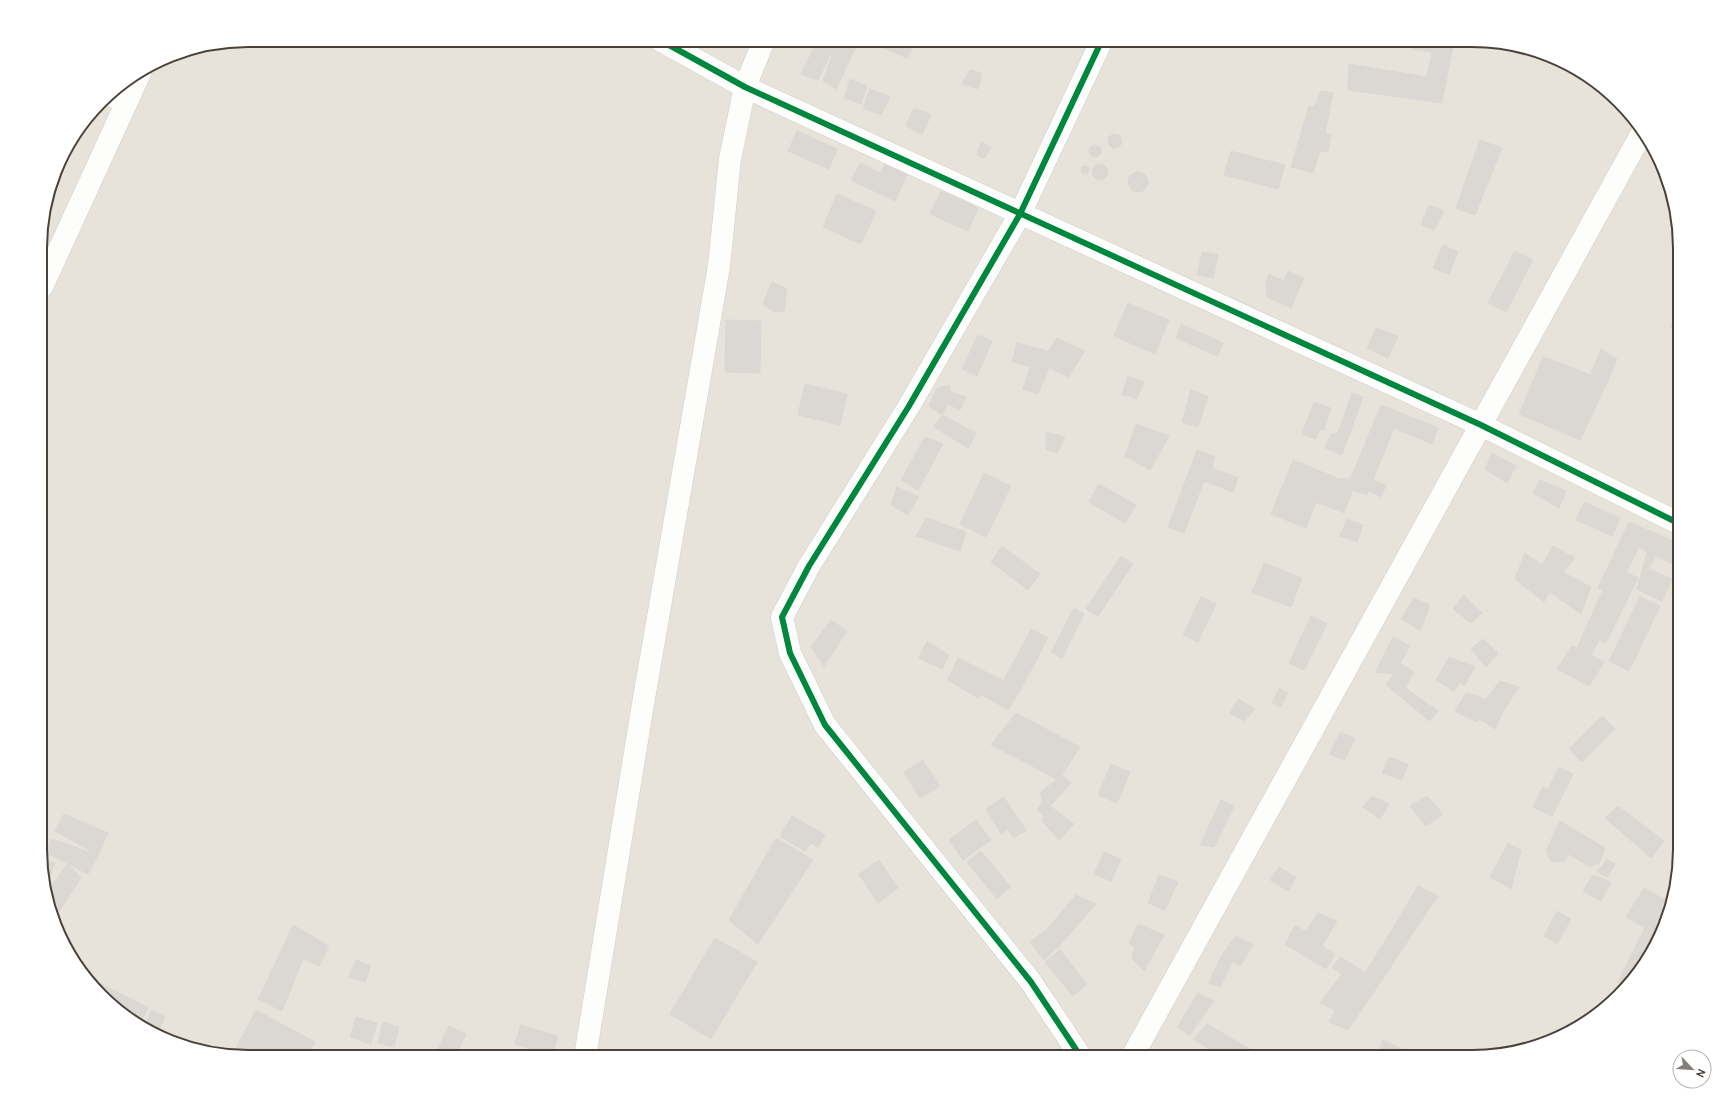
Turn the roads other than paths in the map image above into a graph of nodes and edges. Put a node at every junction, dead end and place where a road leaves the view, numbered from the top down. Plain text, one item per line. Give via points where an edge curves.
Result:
1 (673, 47) edge
2 (761, 47) edge
3 (1099, 47) edge
4 (130, 85) edge
5 (745, 87) junction
6 (118, 98) edge
7 (1640, 137) edge
8 (1020, 214) junction
9 (47, 275) edge
10 (1481, 425) junction
11 (1673, 521) edge
12 (586, 1050) edge
13 (1076, 1050) edge
14 (1136, 1050) edge

1 - 5 street
2 - 5 street
3 - 8 street
4 - 6 street
5 - 8 street
5 - 12 street via 730,159 719,266 644,696
6 - 9 street
7 - 10 street
8 - 10 street
8 - 13 street via 908,406 809,566 782,617 790,653 825,725 1030,982
10 - 11 street
10 - 14 street

